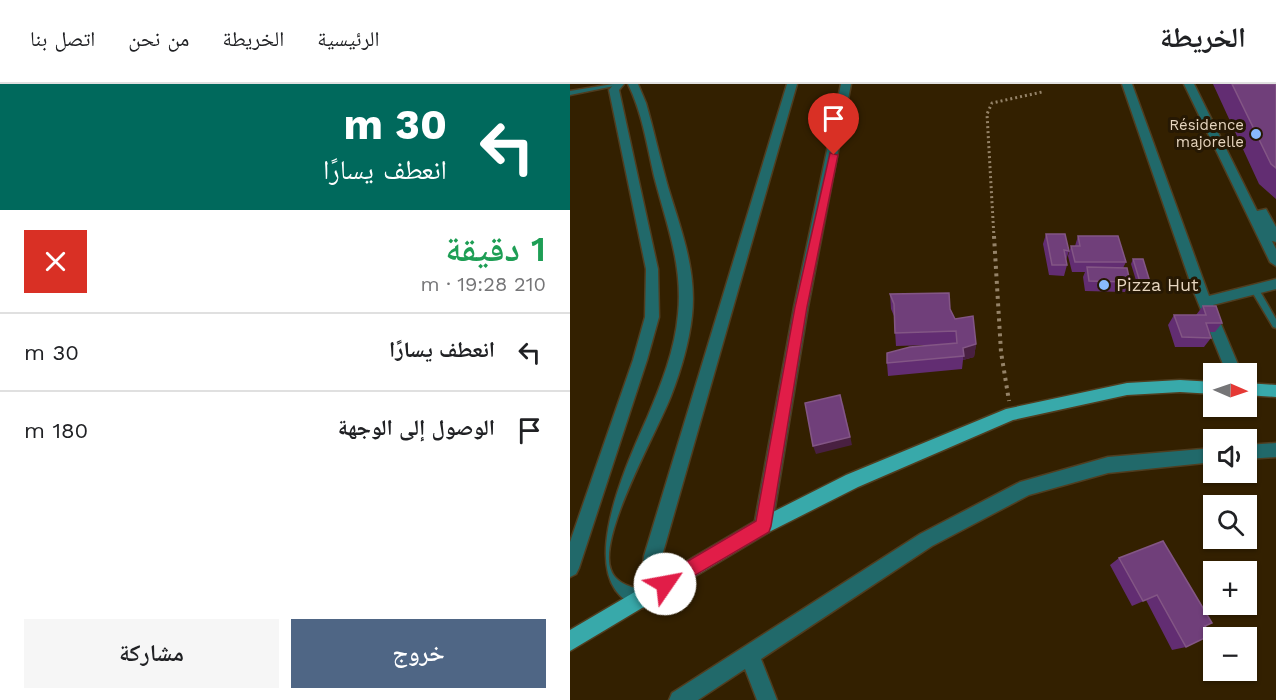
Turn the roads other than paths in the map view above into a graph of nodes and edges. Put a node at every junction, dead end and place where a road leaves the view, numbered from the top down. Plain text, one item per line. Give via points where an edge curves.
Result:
1 (633, 84) edge
2 (792, 84) edge
3 (846, 84) edge
4 (1127, 84) edge
5 (1189, 84) edge
6 (1197, 84) edge
7 (618, 85) edge
8 (570, 93) edge
9 (1276, 238) edge
10 (1276, 262) edge
11 (1276, 284) edge
12 (1255, 290) junction
13 (1206, 302) junction
14 (1276, 325) edge
15 (1231, 363) edge
16 (1203, 387) edge
17 (1257, 390) edge
18 (1276, 391) edge
19 (1276, 450) edge
20 (1257, 451) edge
21 (1203, 456) edge
22 (607, 522) junction
23 (583, 524) junction
24 (763, 526) junction
25 (570, 568) edge
26 (646, 597) junction
27 (570, 641) edge
28 (749, 654) junction
29 (679, 700) edge
30 (767, 700) edge

1 - 22 street via 680,246 687,295 681,337 667,387
2 - 26 street via 653,556
3 - 24 street via 801,307
4 - 13 street
5 - 10 street
6 - 9 street
7 - 8 lane
7 - 23 street via 614,90 652,269 652,317
11 - 12 street
12 - 13 street
12 - 14 lane
13 - 15 street
16 - 24 main road via 1127,389 1011,414 852,482
17 - 18 main road
19 - 20 street
21 - 28 street via 1108,465 1026,488 926,540
22 - 23 street
22 - 26 street via 600,563 604,577 620,593
23 - 25 street
24 - 26 main road
26 - 27 main road
28 - 29 street
28 - 30 street

